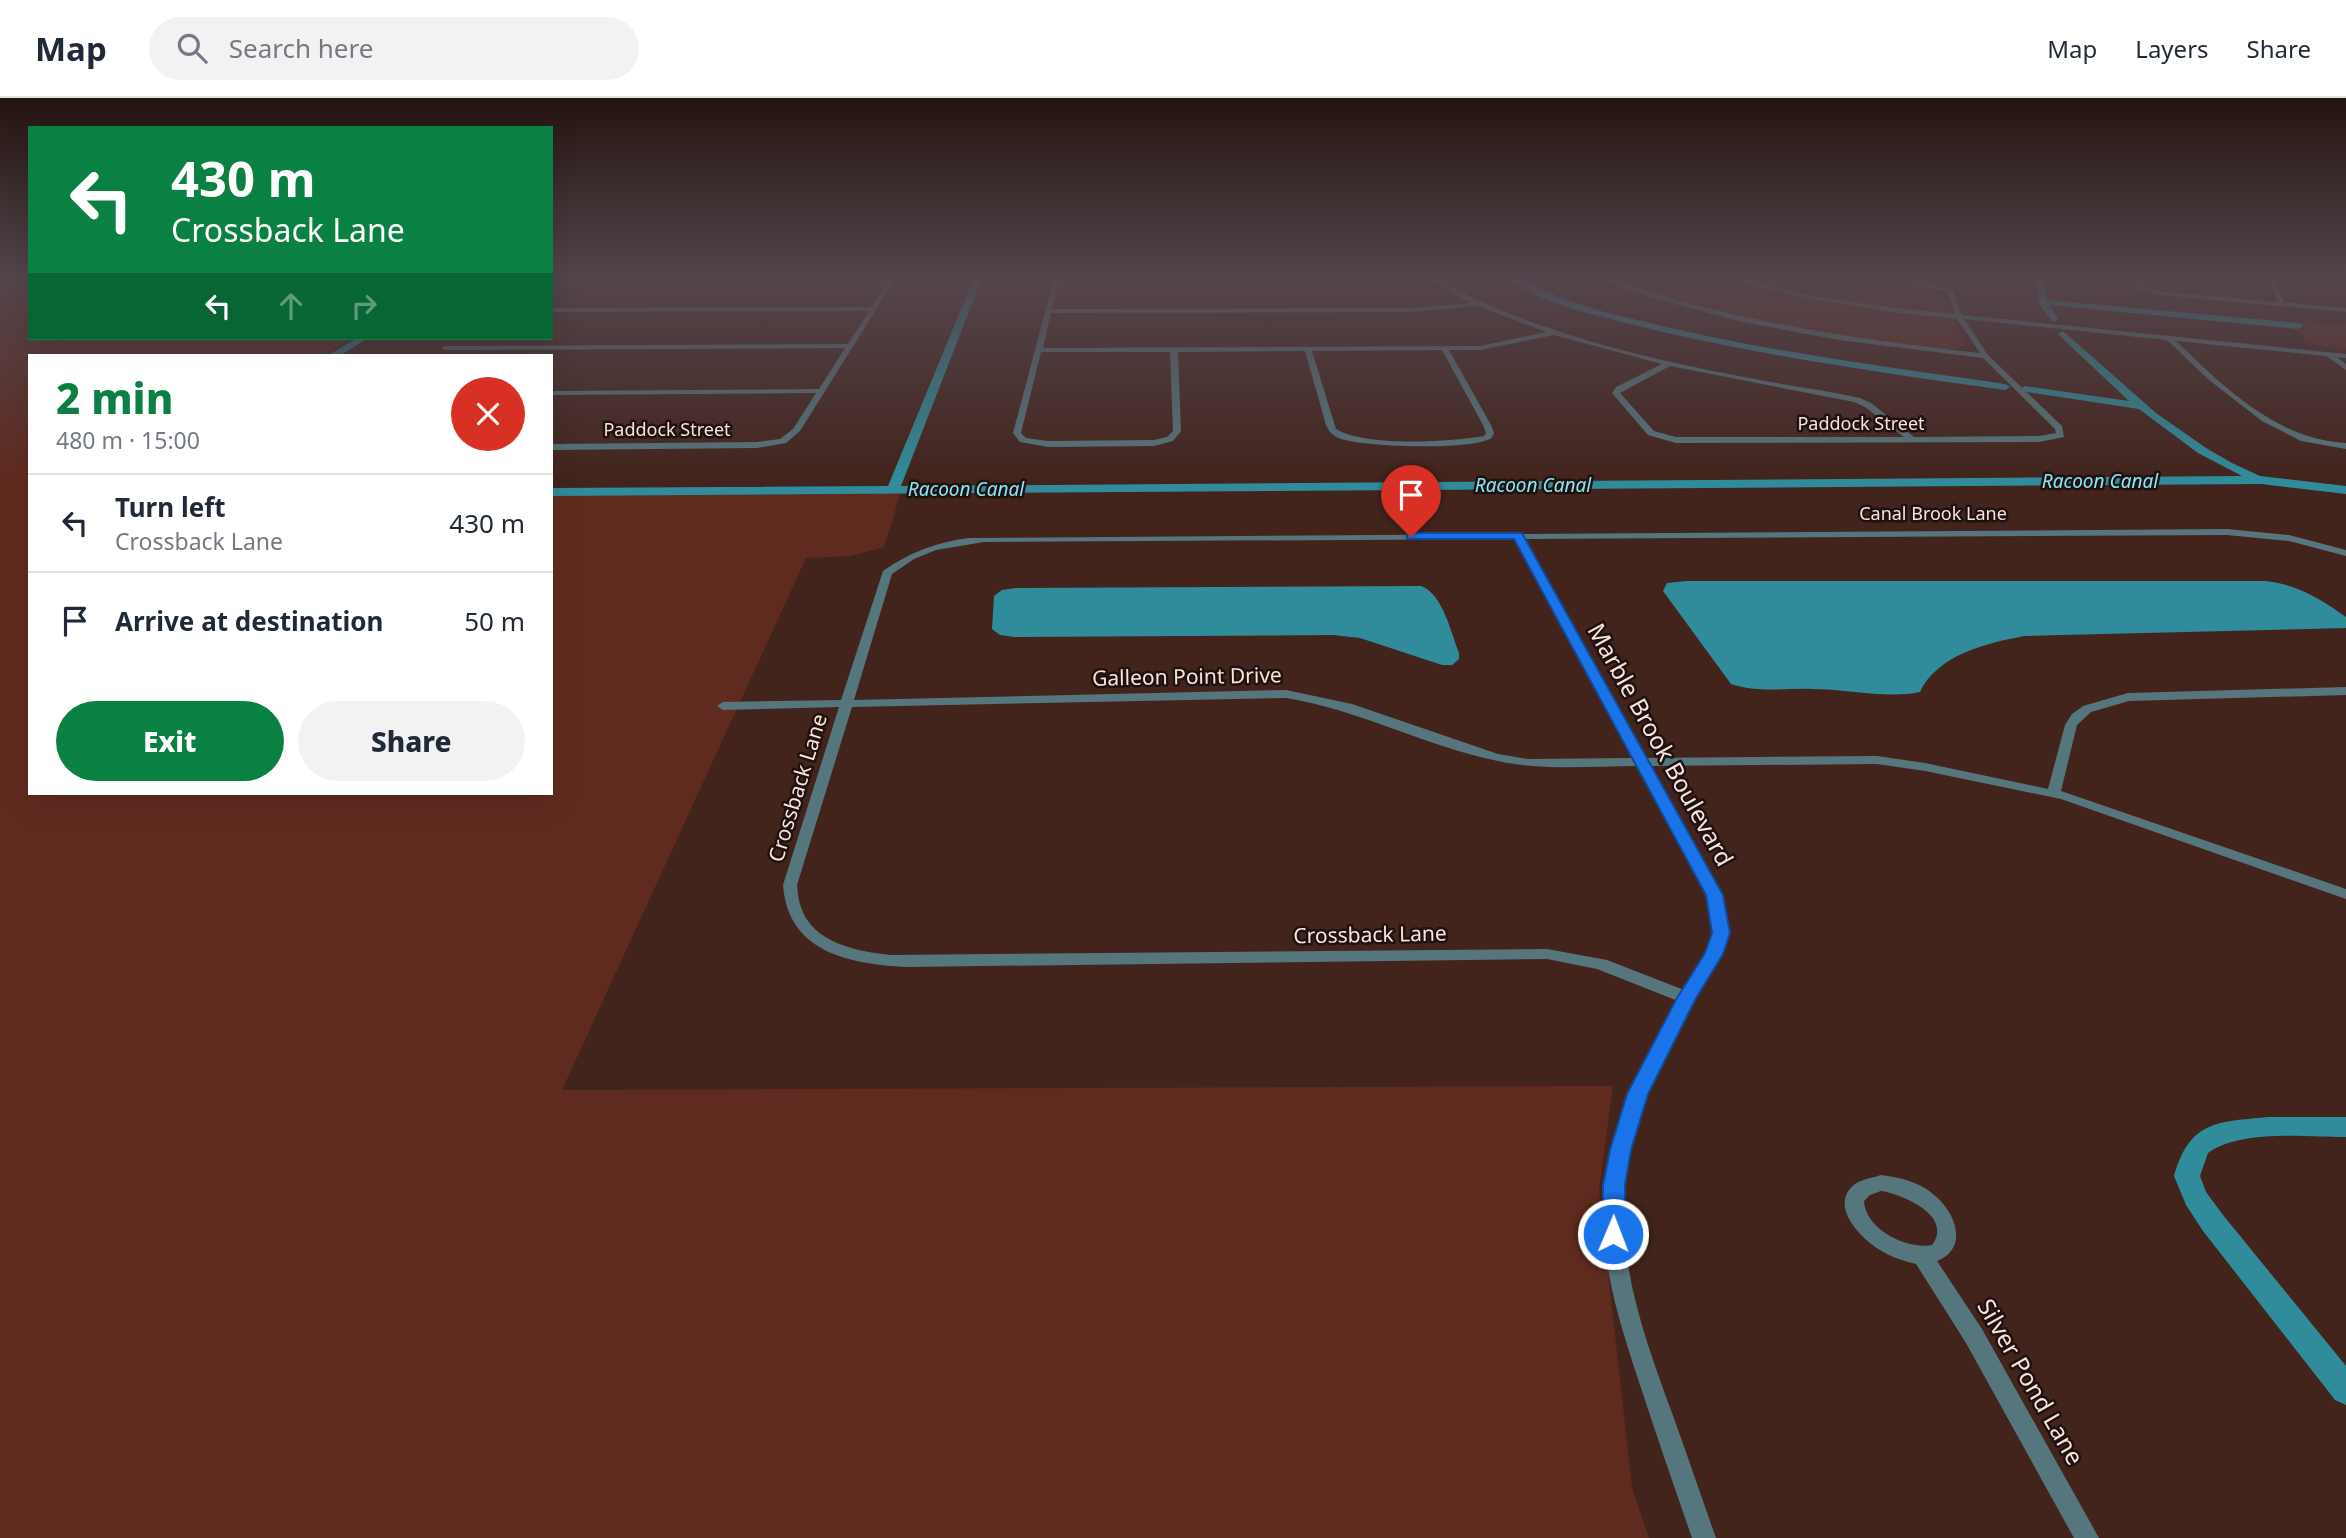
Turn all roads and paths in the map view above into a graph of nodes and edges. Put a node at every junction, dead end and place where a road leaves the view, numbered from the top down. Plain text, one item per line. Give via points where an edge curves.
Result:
1 (449, 345) edge
2 (1040, 345) edge
3 (1497, 345) edge
4 (1606, 345) edge
5 (1899, 345) edge
6 (1978, 345) edge
7 (2176, 345) edge
8 (2240, 345) edge
9 (850, 346) joint
10 (445, 348) junction
11 (1308, 348) junction
12 (1444, 348) junction
13 (1174, 349) junction
14 (1039, 350) junction
15 (436, 354) edge
16 (2328, 354) junction
17 (1985, 356) junction
18 (2346, 356) edge
19 (1670, 363) junction
20 (2346, 368) edge
21 (820, 391) junction
22 (553, 393) edge
23 (1912, 439) junction
24 (2346, 446) edge
25 (553, 447) edge
26 (1518, 536) junction
27 (2346, 553) edge
28 (2346, 691) edge
29 (847, 703) junction
30 (723, 706) dead end
31 (1642, 761) junction
32 (2053, 794) junction
33 (2346, 894) edge
34 (1687, 998) junction
35 (1922, 1256) junction
36 (1704, 1538) edge
37 (2087, 1538) edge

1 - 10 street
2 - 14 street
3 - 12 street
4 - 19 street
5 - 17 street
6 - 17 street
7 - 24 street via 2277,426 2315,442
8 - 16 street
9 - 10 street
9 - 21 street
10 - 15 street
11 - 12 street
11 - 12 street via 1332,428 1343,439 1463,442 1487,438 1487,425
11 - 13 street
13 - 14 street
13 - 14 street via 1177,431 1170,439 1141,444 1023,440 1017,433
16 - 18 street
16 - 20 street
17 - 23 street, Paddock Street via 2061,435
19 - 23 street via 1857,400
19 - 23 street, Paddock Street via 1616,393 1651,433 1661,437 1692,441
21 - 22 street
21 - 25 street, Paddock Street via 796,430 783,441
26 - 27 street, Canal Brook Lane via 2227,532 2289,538
26 - 29 street, Crossback Lane via 984,539 941,546 905,558 887,573
26 - 31 street, Marble Brook Boulevard
28 - 32 street via 2145,695 2098,704 2071,725
29 - 30 street, Galleon Point Drive
29 - 31 street, Galleon Point Drive via 1286,694 1328,700 1500,759 1528,763
29 - 34 street, Crossback Lane via 790,886 794,911 811,933 866,960 1547,954 1577,956
31 - 32 street via 1877,760
31 - 34 street, Marble Brook Boulevard via 1714,895 1719,913 1721,933 1714,954
32 - 33 street
34 - 36 street, Marble Brook Boulevard via 1634,1105 1614,1185 1613,1234 1633,1331
35 - 35 street via 1945,1246 1946,1224 1938,1211 1927,1200 1896,1185 1881,1183 1860,1190 1854,1208 1867,1231 1892,1249
35 - 37 street, Silver Pond Lane via 1974,1336

